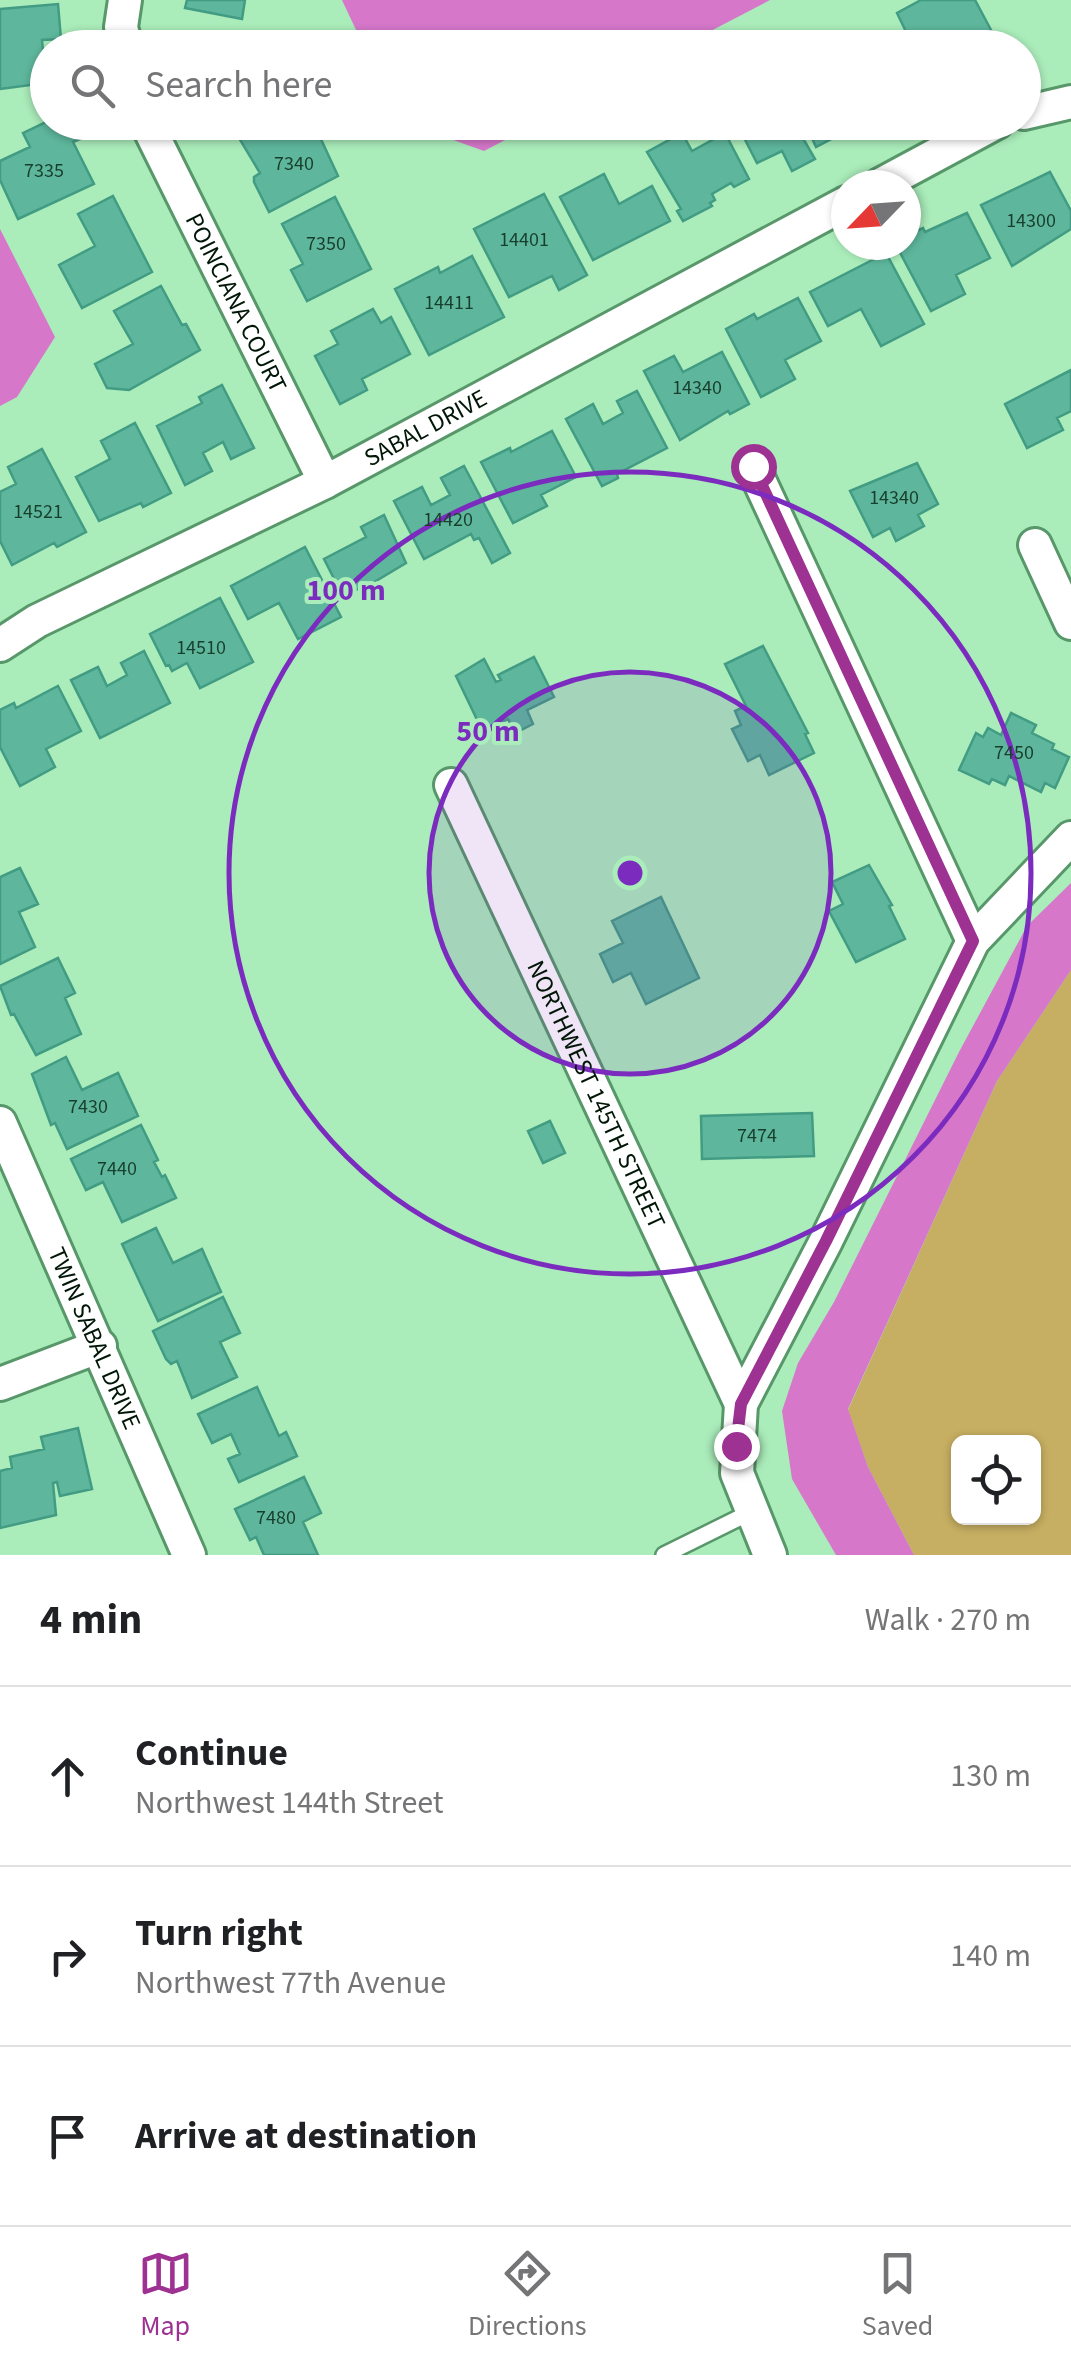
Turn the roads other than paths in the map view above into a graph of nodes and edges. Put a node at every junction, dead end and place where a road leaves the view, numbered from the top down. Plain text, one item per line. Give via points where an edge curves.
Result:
1 (126, 0) edge
2 (122, 30) edge
3 (1071, 102) edge
4 (1041, 109) edge
5 (155, 140) edge
6 (964, 140) edge
7 (908, 170) edge
8 (831, 211) edge
9 (753, 466) dead end
10 (325, 482) junction
11 (1035, 545) dead end
12 (1071, 623) edge
13 (0, 645) edge
14 (451, 785) dead end
15 (1071, 838) edge
16 (973, 941) junction
17 (0, 1122) edge
18 (8, 1166) edge
19 (100, 1346) junction
20 (0, 1384) edge
21 (741, 1404) junction
22 (751, 1512) junction
23 (189, 1555) edge
24 (664, 1555) edge
25 (770, 1555) edge

1 - 2 street
3 - 4 street
5 - 10 street, POINCIANA COURT
6 - 7 street
8 - 10 street, SABAL DRIVE
9 - 16 street
10 - 13 street, SABAL DRIVE
11 - 12 street
14 - 21 street, NORTHWEST 145TH STREET
15 - 16 street
16 - 21 street
17 - 18 street, TWIN SABAL DRIVE
18 - 19 street, TWIN SABAL DRIVE
19 - 20 street
19 - 23 street, TWIN SABAL DRIVE
21 - 22 street via 736,1474
22 - 24 lane
22 - 25 street

